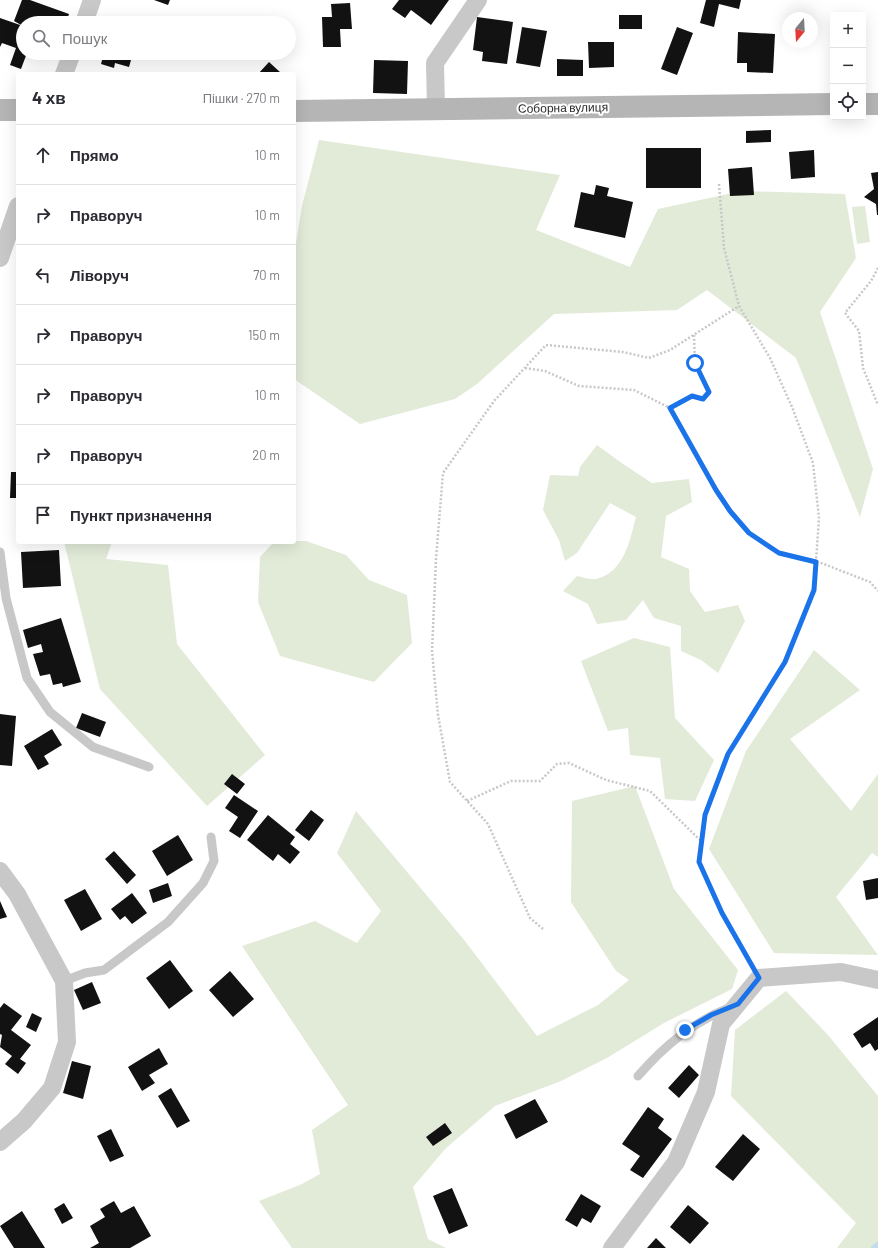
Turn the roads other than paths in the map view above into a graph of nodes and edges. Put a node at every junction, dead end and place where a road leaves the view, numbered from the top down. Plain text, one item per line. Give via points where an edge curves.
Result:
1 (92, 0) edge
2 (478, 0) edge
3 (86, 16) edge
4 (69, 60) edge
5 (65, 72) edge
6 (830, 104) edge
7 (866, 104) edge
8 (878, 104) edge
9 (436, 108) junction
10 (0, 110) edge
11 (16, 110) edge
12 (296, 111) edge
13 (16, 212) edge
14 (0, 258) edge
15 (0, 552) edge
16 (148, 767) dead end
17 (211, 837) dead end
18 (0, 871) edge
19 (878, 980) edge
20 (64, 981) junction
21 (738, 1004) junction
22 (638, 1076) dead end
23 (0, 1142) edge
24 (612, 1248) edge

1 - 3 street
2 - 9 street via 435,63
4 - 5 street
6 - 9 main road, Соборна вулиця
7 - 8 main road
9 - 12 main road, Соборна вулиця
10 - 11 main road
13 - 14 street
15 - 16 lane via 6,598 26,678 50,712 93,746
17 - 20 lane via 214,861 203,883 168,922 104,970
18 - 20 street via 17,894
19 - 21 street via 841,972 759,978
20 - 23 street via 67,1042 52,1088 24,1121
21 - 22 lane via 711,1015 685,1030
21 - 24 street via 721,1024 706,1092 676,1162

